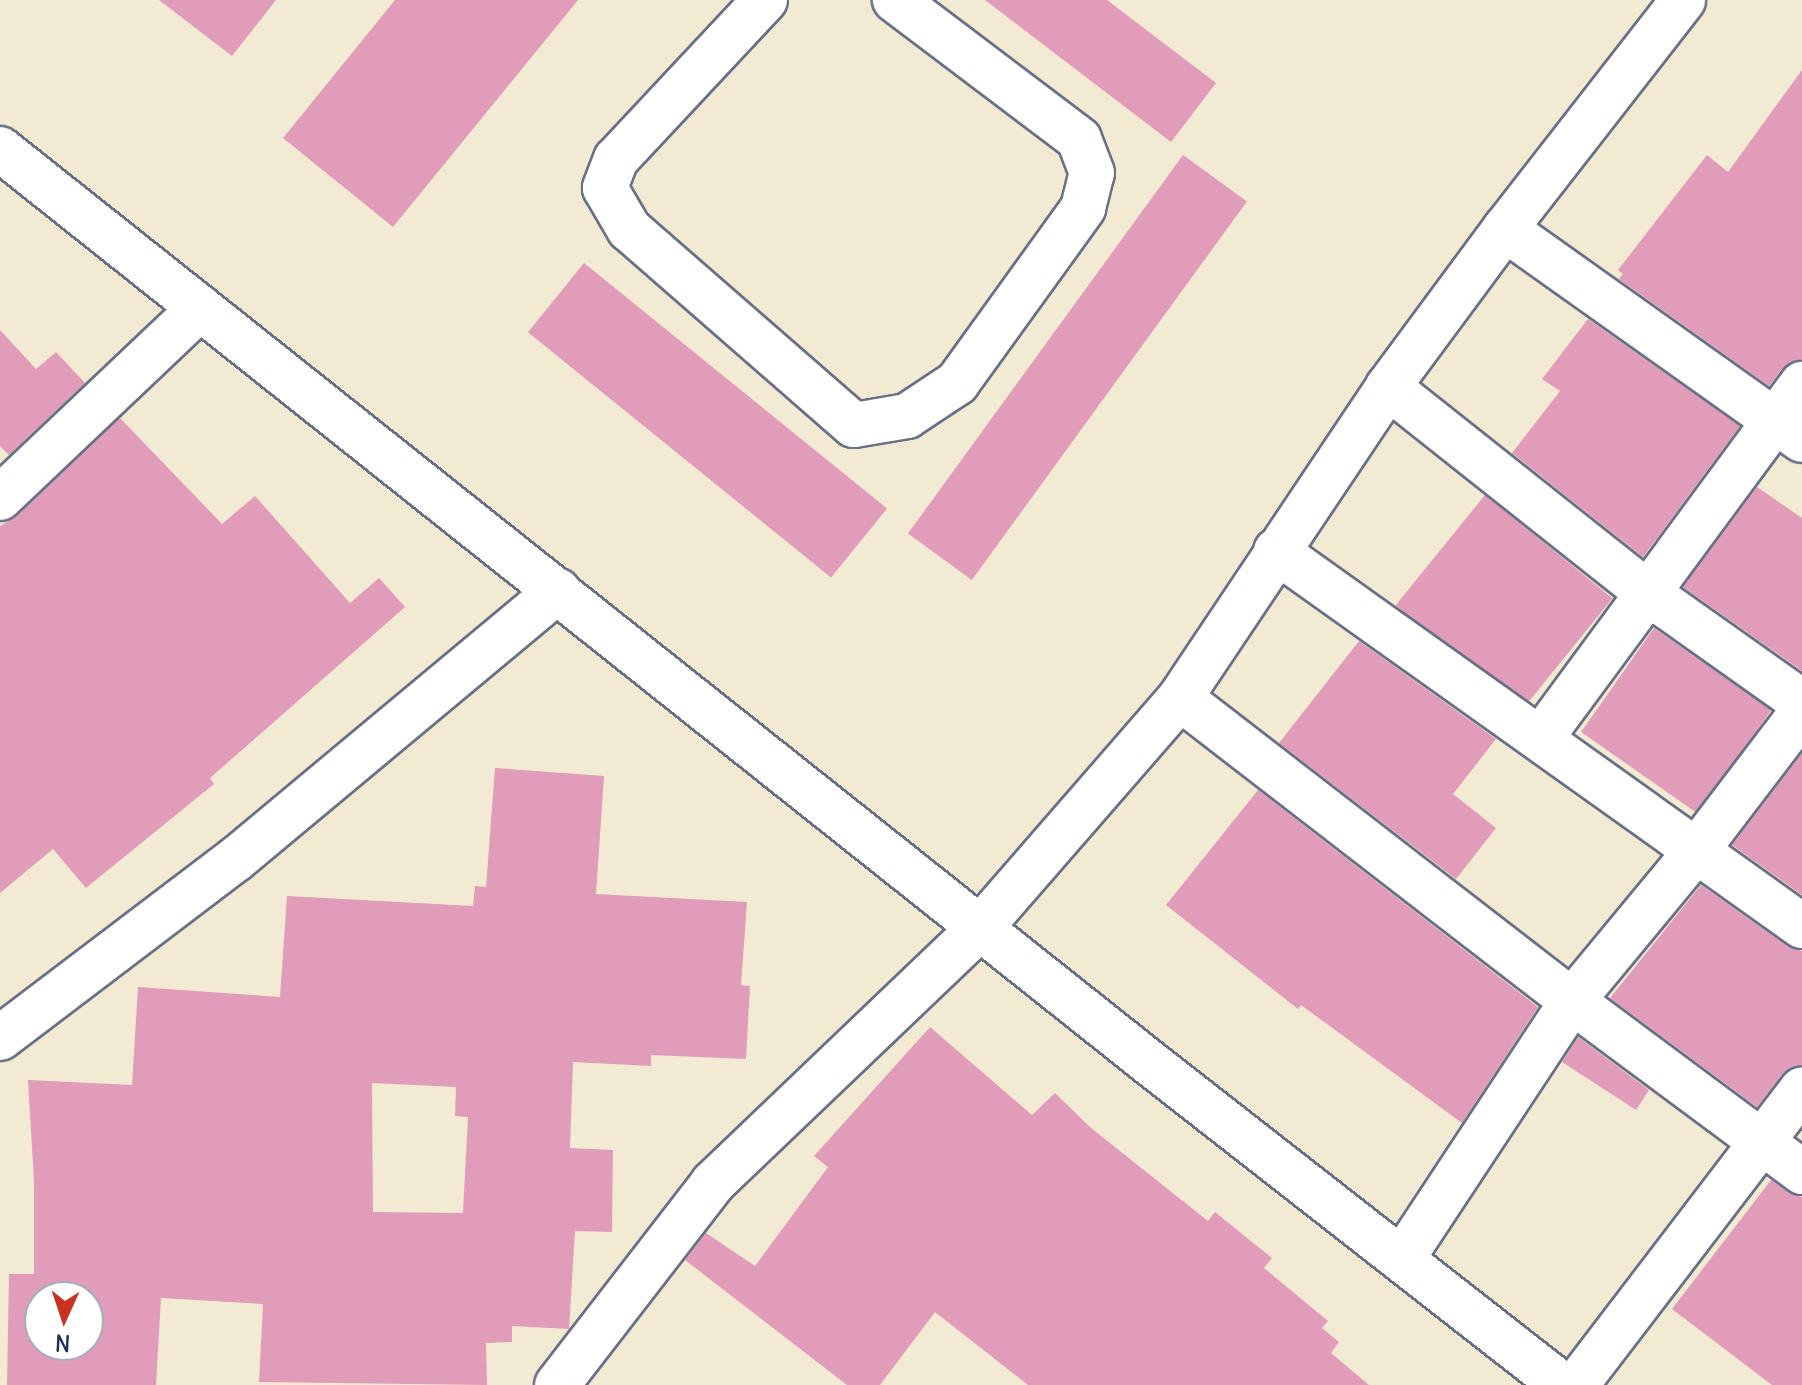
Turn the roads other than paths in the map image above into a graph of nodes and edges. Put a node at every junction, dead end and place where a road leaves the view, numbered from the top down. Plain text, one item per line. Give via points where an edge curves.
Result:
1 (765, 0) edge
2 (895, 0) edge
3 (1683, 0) edge
4 (0, 149) edge
5 (1505, 229) junction
6 (200, 308) junction
7 (1802, 384) edge
8 (1388, 387) junction
9 (1788, 430) edge
10 (0, 498) edge
11 (1276, 551) junction
12 (558, 591) junction
13 (1648, 593) junction
14 (1180, 698) junction
15 (1802, 702) edge
16 (1802, 712) edge
17 (1541, 738) junction
18 (1697, 850) junction
19 (1802, 926) edge
20 (981, 927) junction
21 (1572, 1001) junction
22 (0, 1038) edge
23 (1802, 1089) edge
24 (1762, 1142) junction
25 (1802, 1172) edge
26 (1402, 1259) junction
27 (557, 1385) edge
28 (1562, 1385) edge
29 (1576, 1385) edge

1 - 2 street via 616,159 605,188 629,229 854,425 907,416 957,383 1083,208 1092,173 1079,139
3 - 5 street
4 - 6 street
5 - 8 street
5 - 9 street
6 - 10 street
6 - 12 street
7 - 9 street
8 - 11 street
8 - 13 street
9 - 13 street
11 - 14 street
11 - 17 street
12 - 20 street
12 - 22 street via 236,859
13 - 15 street
13 - 17 street
14 - 20 street
14 - 21 street
16 - 18 street
17 - 18 street
18 - 19 street
18 - 21 street
20 - 26 street
20 - 27 street via 713,1183
21 - 24 street
21 - 26 street
23 - 24 street
24 - 25 street
24 - 29 street
26 - 28 street

